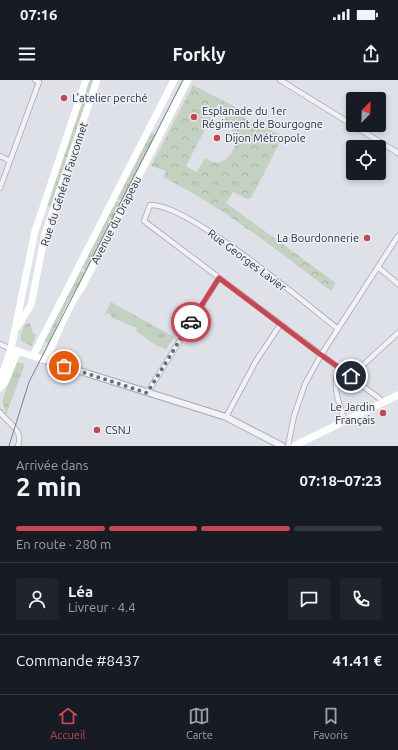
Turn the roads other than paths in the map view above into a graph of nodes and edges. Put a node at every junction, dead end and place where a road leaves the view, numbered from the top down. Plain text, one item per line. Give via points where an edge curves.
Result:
1 (35, 80) edge
2 (86, 80) edge
3 (97, 80) edge
4 (188, 80) edge
5 (280, 80) edge
6 (172, 81) edge
7 (398, 153) edge
8 (0, 156) edge
9 (10, 161) junction
10 (0, 188) edge
11 (398, 236) edge
12 (378, 267) junction
13 (219, 278) junction
14 (398, 284) edge
15 (280, 325) junction
16 (338, 329) junction
17 (14, 331) junction
18 (398, 334) edge
19 (0, 344) edge
20 (14, 350) junction
21 (321, 355) junction
22 (33, 356) junction
23 (45, 360) junction
24 (340, 369) junction
25 (351, 376) junction
26 (0, 382) edge
27 (0, 388) edge
28 (147, 393) junction
29 (398, 395) edge
30 (384, 402) junction
31 (0, 412) edge
32 (226, 418) junction
33 (345, 421) junction
34 (18, 446) edge
35 (282, 446) edge
36 (288, 446) edge
37 (294, 446) edge

1 - 9 street via 39,82
2 - 17 main road, Rue du Général Fauconnet via 35,231
3 - 17 main road, Rue du Général Fauconnet via 45,234 31,305
4 - 23 main road, Avenue du Drapeau via 59,328
5 - 7 street
6 - 22 main road, Avenue du Drapeau
8 - 9 street
9 - 10 street
11 - 12 street
12 - 14 street
12 - 16 street
13 - 15 street
13 - 16 street, Rue Georges Lavier via 144,221 150,205 156,204 180,213 223,240
13 - 28 street
15 - 21 street
15 - 32 street via 256,361
16 - 21 street
17 - 20 main road, Rue du Général Fauconnet
18 - 25 street
19 - 20 street
20 - 22 main road
20 - 26 main road
20 - 27 main road via 5,382
21 - 24 street
21 - 36 street via 300,396
22 - 23 main road
23 - 28 street
24 - 25 street
24 - 33 street via 336,381
25 - 30 street
28 - 32 street
29 - 30 main road
30 - 33 main road
31 - 34 street via 19,432
32 - 35 street
33 - 37 main road

